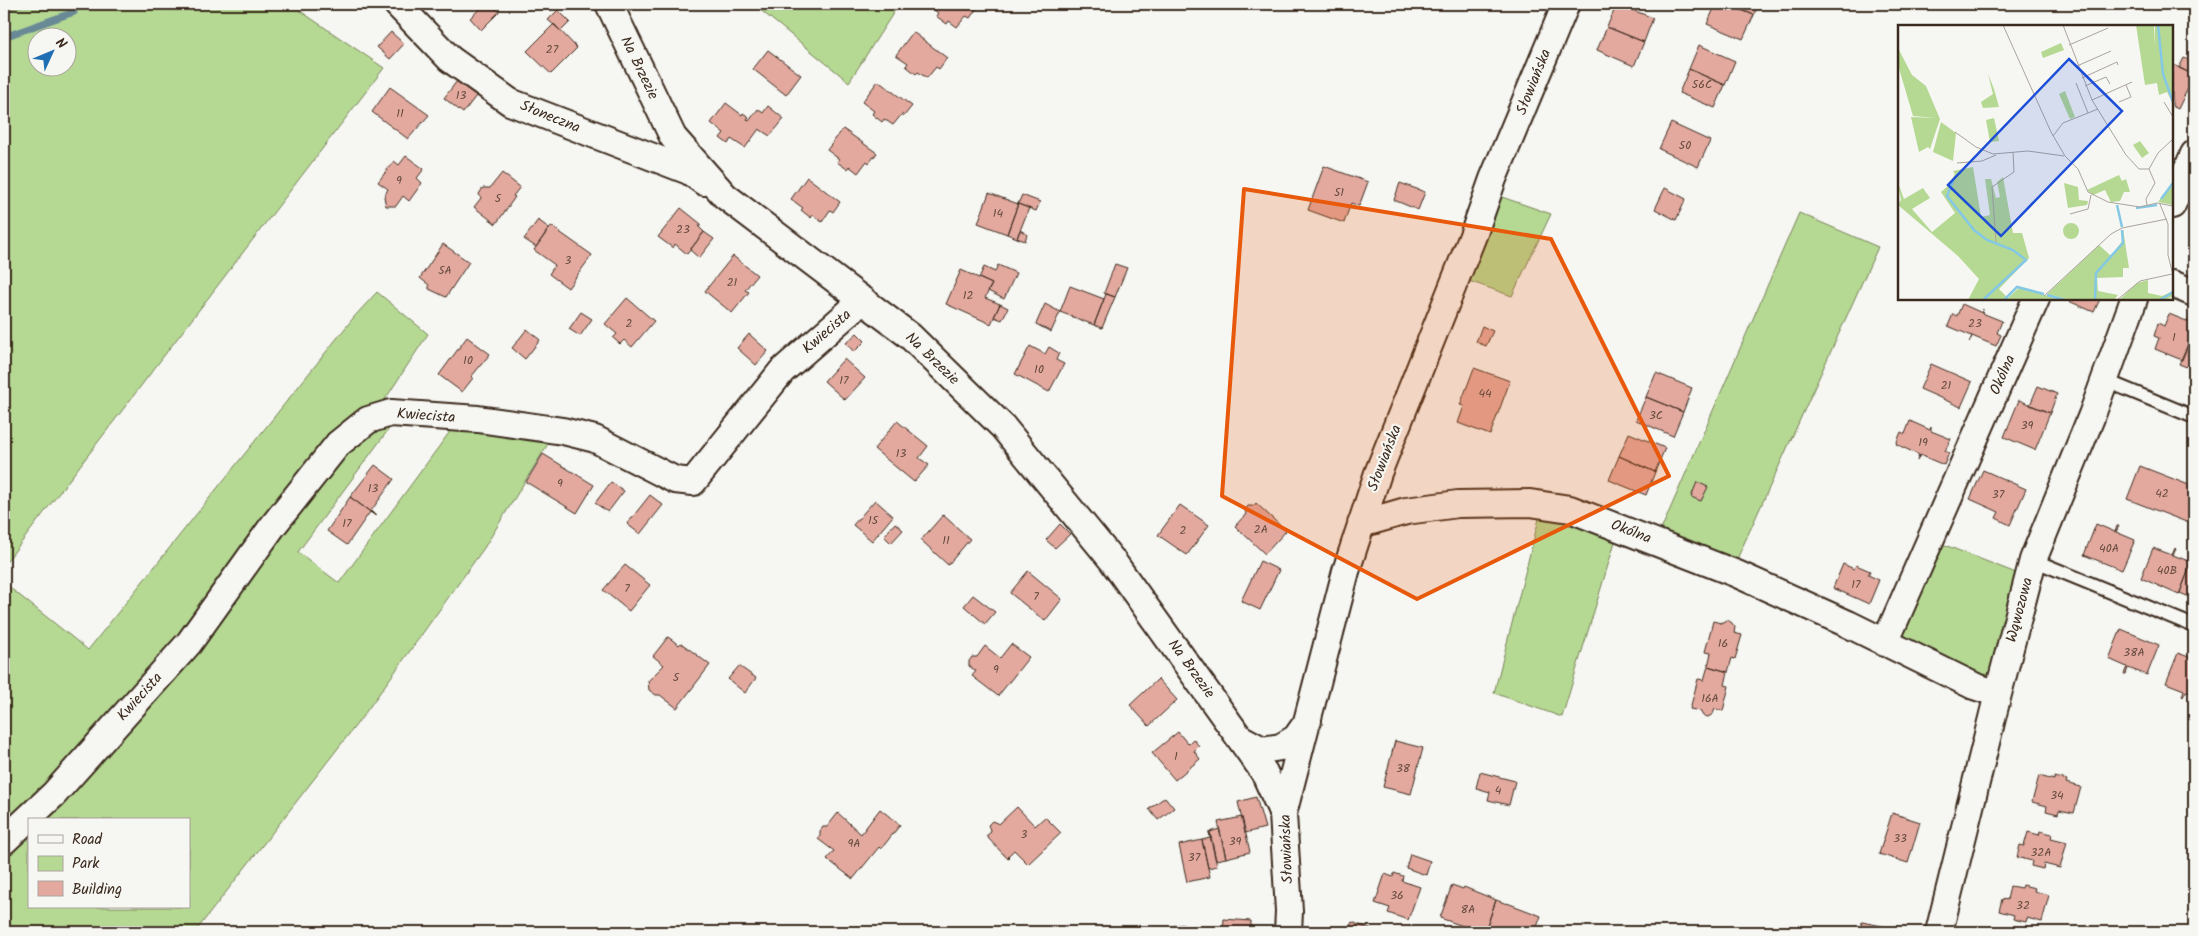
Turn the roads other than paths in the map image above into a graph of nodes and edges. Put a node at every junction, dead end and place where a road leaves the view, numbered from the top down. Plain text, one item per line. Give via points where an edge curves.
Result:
1 (397, 4) edge
2 (609, 4) edge
3 (1566, 4) edge
4 (2194, 154) edge
5 (725, 196) junction
6 (2173, 204) edge
7 (2173, 284) edge
8 (2194, 293) edge
9 (863, 300) junction
10 (2036, 300) edge
11 (2134, 300) edge
12 (2104, 380) junction
13 (2194, 417) edge
14 (1361, 524) junction
15 (2033, 560) junction
16 (2194, 626) edge
17 (1885, 643) junction
18 (1998, 694) junction
19 (1308, 721) junction
20 (1240, 738) junction
21 (1283, 814) junction
22 (28, 818) edge
23 (28, 818) edge
24 (4, 841) edge
25 (1288, 932) edge
26 (1939, 932) edge

1 - 5 street, Słoneczna via 450,59 510,102 689,171
2 - 5 street, Na Brzezie via 673,137
3 - 14 street, Słowiańska via 1493,180
4 - 6 street
5 - 9 street, Na Brzezie
7 - 8 street
9 - 20 street, Na Brzezie via 910,336 1003,427 1112,560
9 - 23 street, Kwiecista via 782,371 693,482 675,480 595,439 563,431 391,413 368,420 338,444 272,526 189,643 54,794
10 - 17 street, Okólna
11 - 12 street, Wąwozowa
12 - 13 lane
12 - 15 street, Wąwozowa
14 - 17 street, Okólna via 1406,511 1458,504 1530,503 1570,509 1707,561
14 - 19 street, Słowiańska
15 - 16 lane
15 - 18 street, Wąwozowa
17 - 18 street, Okólna via 1974,686
18 - 26 street, Wąwozowa
19 - 20 street, Na Brzezie via 1296,738 1280,747 1262,750
19 - 21 street, Słowiańska
20 - 21 street, Na Brzezie via 1264,772
21 - 25 street, Słowiańska
22 - 24 street, Kwiecista

